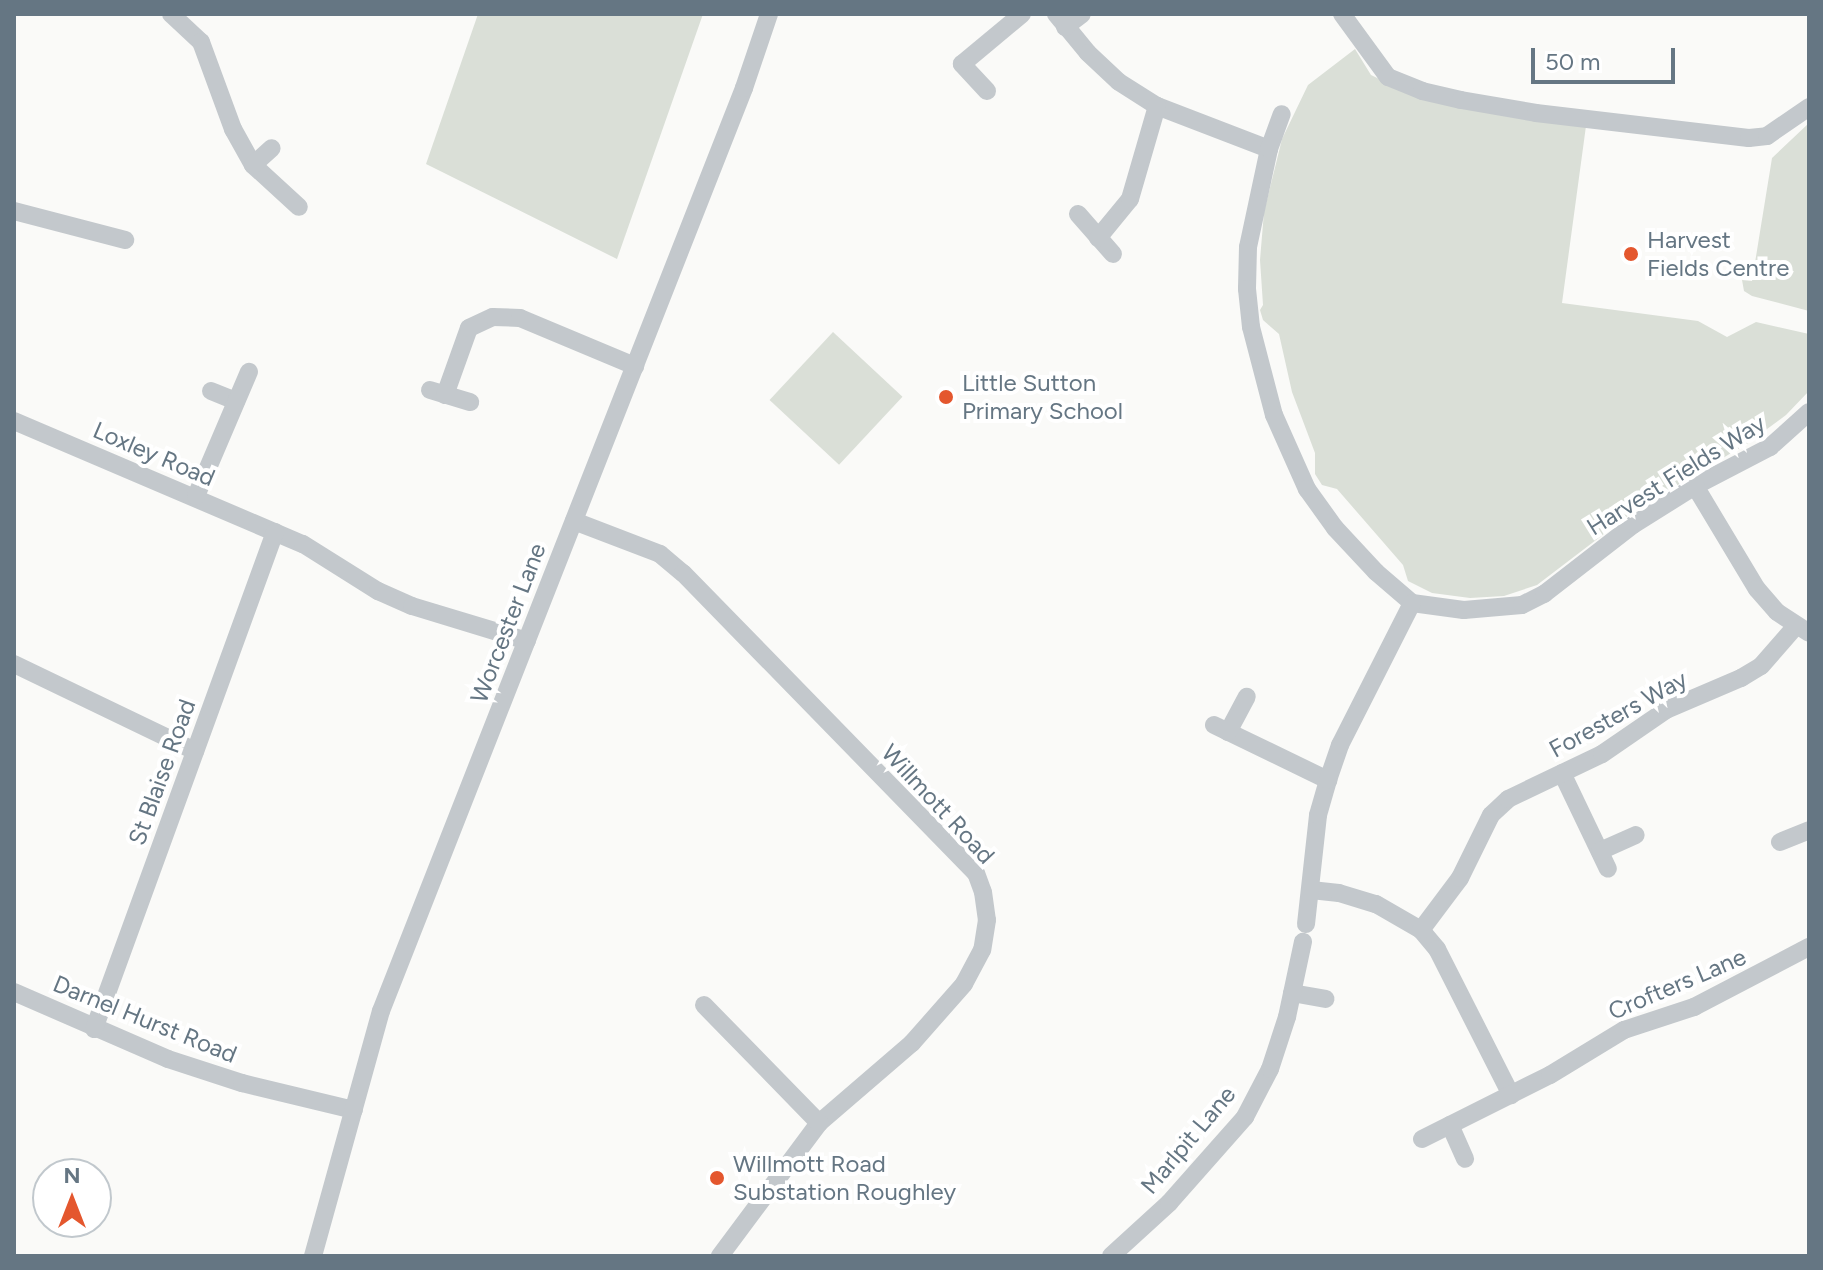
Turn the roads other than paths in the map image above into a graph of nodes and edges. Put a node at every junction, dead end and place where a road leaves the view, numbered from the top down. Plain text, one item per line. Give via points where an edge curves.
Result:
1 (171, 14) edge
2 (769, 14) edge
3 (1022, 14) edge
4 (1082, 14) edge
5 (1342, 14) edge
6 (1061, 20) edge
7 (987, 91) dead end
8 (1157, 106) junction
9 (1809, 107) edge
10 (1282, 114) dead end
11 (272, 148) dead end
12 (1269, 149) junction
13 (253, 165) junction
14 (299, 207) dead end
15 (14, 211) edge
16 (1078, 214) dead end
17 (1098, 238) junction
18 (125, 240) dead end
19 (1113, 254) dead end
20 (635, 366) junction
21 (249, 372) dead end
22 (211, 391) dead end
23 (236, 401) junction
24 (470, 402) dead end
25 (1809, 412) edge
26 (14, 421) edge
27 (1695, 486) junction
28 (196, 496) junction
29 (574, 521) junction
30 (275, 532) junction
31 (1412, 603) junction
32 (1802, 630) edge
33 (527, 641) junction
34 (14, 664) edge
35 (1247, 697) dead end
36 (195, 751) junction
37 (1562, 773) junction
38 (1328, 780) junction
39 (1809, 830) edge
40 (1636, 835) dead end
41 (1780, 842) dead end
42 (1600, 851) junction
43 (1608, 869) dead end
44 (1311, 890) junction
45 (1421, 930) junction
46 (1809, 947) edge
47 (14, 992) edge
48 (1292, 993) junction
49 (1325, 999) dead end
50 (704, 1005) dead end
51 (94, 1029) junction
52 (1511, 1095) junction
53 (354, 1110) junction
54 (819, 1123) junction
55 (1450, 1125) junction
56 (1422, 1139) dead end
57 (1465, 1159) dead end
58 (313, 1256) edge
59 (720, 1256) edge
60 (1111, 1256) edge

1 - 13 street via 201,42 233,129
2 - 20 street, Worcester Lane
3 - 7 street via 962,64
4 - 6 street
5 - 9 street via 1388,77 1461,100 1749,138 1767,136
6 - 8 street via 1111,76
8 - 12 street
8 - 17 street via 1130,199
10 - 12 street
11 - 13 street
12 - 31 street via 1248,247 1247,289 1251,327 1274,415 1307,489 1325,515
13 - 14 street
15 - 18 street via 94,242
16 - 17 street
17 - 19 street
20 - 24 street via 520,318 493,317 469,328 438,393
20 - 29 street, Worcester Lane
21 - 23 street
22 - 23 street
23 - 28 street
25 - 27 street, Harvest Fields Way via 1770,447
26 - 28 street, Loxley Road
27 - 31 street, Harvest Fields Way via 1522,605 1464,610
27 - 32 street via 1757,589
28 - 30 street, Loxley Road
29 - 33 street, Worcester Lane
29 - 54 street, Willmott Road via 646,547 683,573 976,873 987,920 982,950 964,984 912,1043
30 - 33 street, Loxley Road via 401,601
30 - 36 street, St Blaise Road
31 - 38 street, Marlpit Lane via 1340,745
32 - 37 street, Foresters Way via 1741,678 1666,710 1602,754
33 - 53 street, Worcester Lane via 395,972
34 - 36 street
35 - 38 street via 1221,728
36 - 51 street, St Blaise Road
37 - 42 street
37 - 45 street, Foresters Way via 1529,787 1491,815 1460,878
38 - 44 street, Marlpit Lane via 1318,815
39 - 41 street
40 - 42 street
42 - 43 street
44 - 45 street via 1376,904
44 - 48 street, Marlpit Lane
45 - 52 street via 1437,949
46 - 52 street, Crofters Lane via 1694,1007 1624,1030
47 - 51 street, Darnel Hurst Road
48 - 49 street
48 - 60 street, Marlpit Lane via 1270,1069 1245,1117 1169,1203
50 - 54 street
51 - 53 street, Darnel Hurst Road via 227,1078
52 - 55 street, Crofters Lane
53 - 58 street, Worcester Lane
54 - 59 street, Willmott Road
55 - 56 street, Crofters Lane
55 - 57 street

